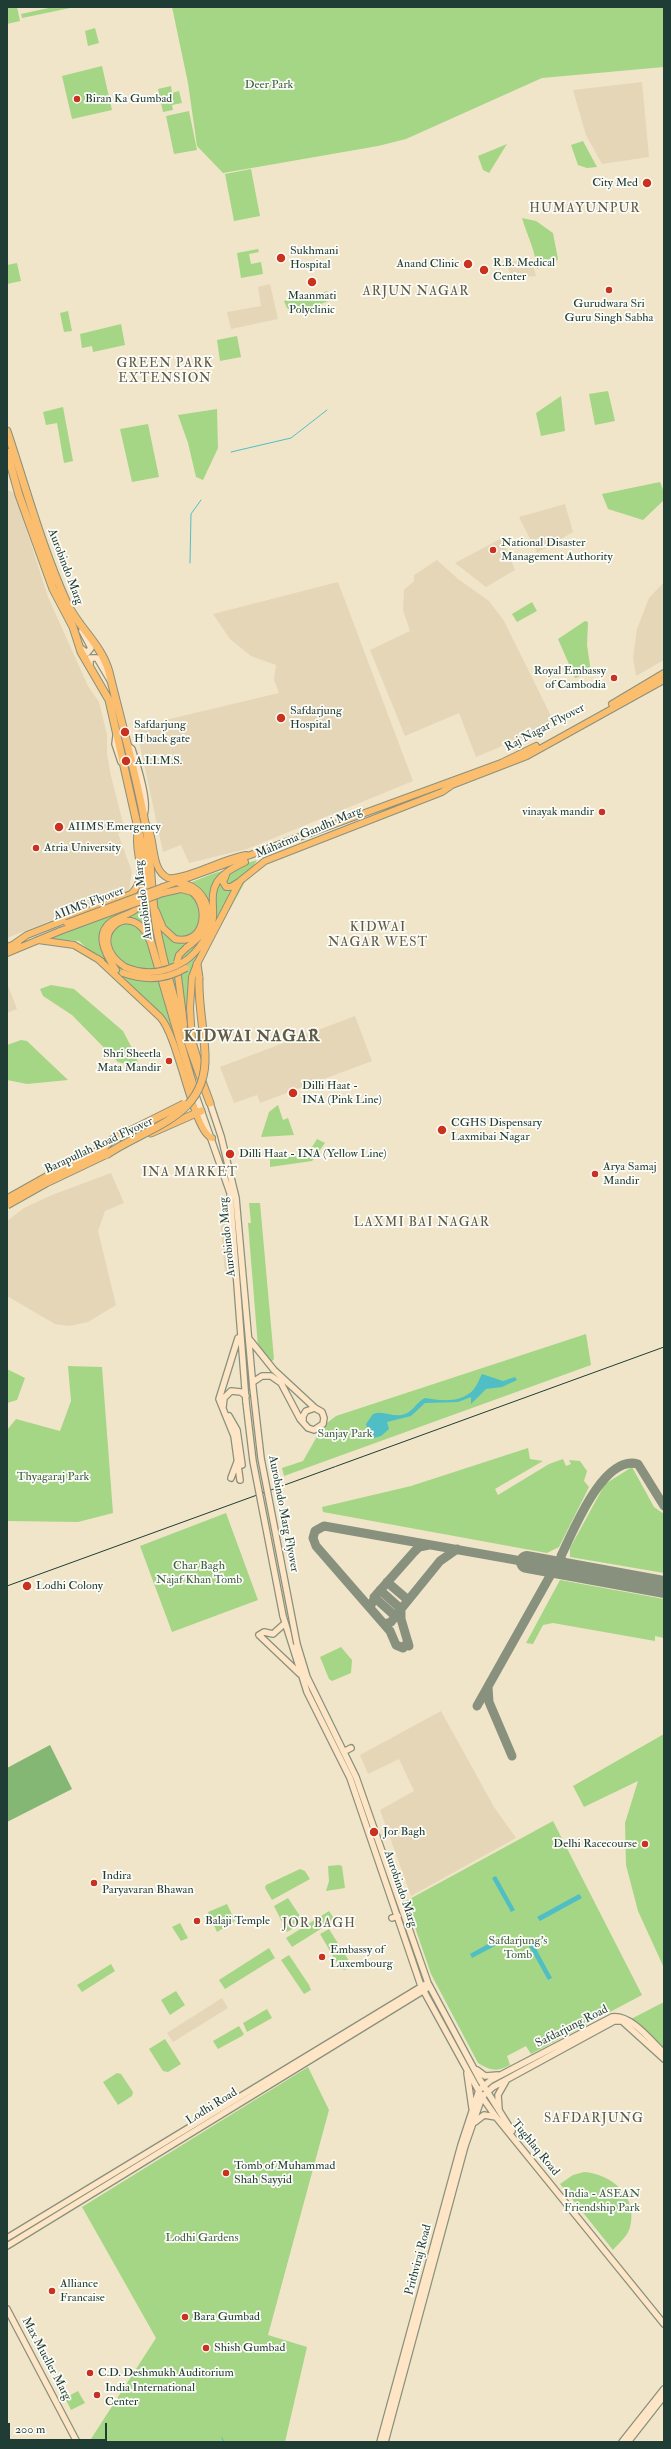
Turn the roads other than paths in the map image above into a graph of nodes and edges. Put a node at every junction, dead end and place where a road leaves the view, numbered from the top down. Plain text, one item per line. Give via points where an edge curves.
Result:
1 (7, 432) edge
2 (7, 452) edge
3 (20, 498) junction
4 (45, 568) junction
5 (43, 576) junction
6 (57, 598) junction
7 (77, 627) junction
8 (662, 677) edge
9 (111, 681) junction
10 (100, 684) junction
11 (430, 788) joint
12 (442, 792) joint
13 (144, 819) junction
14 (139, 830) junction
15 (262, 852) junction
16 (147, 868) junction
17 (228, 871) junction
18 (240, 881) junction
19 (178, 882) junction
20 (155, 908) junction
21 (38, 940) junction
22 (14, 944) junction
23 (7, 947) edge
24 (204, 951) junction
25 (7, 953) edge
26 (153, 953) junction
27 (98, 959) junction
28 (186, 964) junction
29 (197, 964) joint
30 (116, 970) junction
31 (124, 970) junction
32 (196, 978) junction
33 (184, 1027) junction
34 (182, 1062) junction
35 (191, 1098) junction
36 (210, 1103) junction
37 (199, 1112) junction
38 (212, 1138) joint
39 (106, 1155) junction
40 (7, 1199) edge
41 (7, 1205) edge
42 (240, 1332) junction
43 (250, 1340) junction
44 (253, 1385) junction
45 (290, 1386) junction
46 (285, 1390) junction
47 (246, 1396) junction
48 (315, 1408) junction
49 (303, 1422) junction
50 (237, 1460) junction
51 (231, 1478) dead end
52 (284, 1624) junction
53 (298, 1647) joint
54 (301, 1674) junction
55 (334, 1717) dead end
56 (329, 1720) junction
57 (351, 1748) dead end
58 (345, 1751) junction
59 (429, 1985) junction
60 (423, 1988) junction
61 (664, 2053) edge
62 (664, 2059) edge
63 (534, 2062) junction
64 (474, 2067) junction
65 (467, 2069) junction
66 (502, 2075) junction
67 (507, 2079) junction
68 (483, 2085) junction
69 (479, 2090) junction
70 (486, 2091) junction
71 (482, 2097) junction
72 (480, 2103) junction
73 (472, 2110) junction
74 (489, 2115) junction
75 (498, 2116) junction
76 (472, 2126) junction
77 (7, 2238) edge
78 (7, 2246) edge
79 (7, 2309) edge
80 (7, 2315) edge
81 (664, 2317) edge
82 (664, 2324) edge
83 (664, 2389) edge
84 (664, 2396) edge
85 (74, 2442) edge
86 (77, 2442) edge
87 (380, 2442) edge
88 (385, 2442) edge
89 (622, 2442) edge
90 (628, 2442) edge

1 - 7 highway, Aurobindo Marg via 54,575
2 - 3 highway, Aurobindo Marg
3 - 4 highway, Aurobindo Marg
3 - 5 highway via 20,507
4 - 5 highway
4 - 6 highway, Aurobindo Marg
5 - 6 highway via 52,595
6 - 7 highway, Aurobindo Marg
7 - 9 highway, Aurobindo Marg via 97,648 108,668
7 - 10 highway, Aurobindo Marg via 81,652
8 - 11 main road, Raj Nagar Flyover via 529,750 501,763
8 - 12 main road, Raj Nagar Flyover via 527,756 452,785
9 - 10 main road via 98,659 92,657 89,663
9 - 13 highway, Aurobindo Marg
10 - 14 highway, Aurobindo Marg via 109,700
11 - 15 main road, Mahatma Gandhi Marg
12 - 18 main road, Mahatma Gandhi Marg via 265,861
13 - 15 main road via 152,833 158,869 168,878 180,877 233,857
13 - 20 highway, Aurobindo Marg
14 - 16 highway, Aurobindo Marg
14 - 22 main road via 136,840 141,878 131,894 27,935
15 - 17 main road
15 - 19 main road, AIIMS Flyover
16 - 26 highway, Aurobindo Marg via 146,913
16 - 30 main road via 145,884 136,909 111,922 103,933 104,950
17 - 18 main road via 223,880 225,886 231,887
17 - 28 main road via 213,890 210,928
18 - 24 main road, Mahatma Gandhi Marg
19 - 22 main road, AIIMS Flyover, bridge
19 - 33 main road, bridge via 190,885 199,892 208,909 205,929 179,956 177,962
20 - 21 main road, bridge via 161,924 170,936 182,940 193,937 202,924 202,908 195,894 181,889 168,891
20 - 33 highway, Aurobindo Marg via 159,939
21 - 25 main road
21 - 27 main road via 70,943
22 - 23 main road
24 - 28 main road
24 - 29 main road, Mahatma Gandhi Marg
26 - 31 main road via 148,936 142,927 131,921 118,922 109,931 107,943 114,958
26 - 34 highway, Aurobindo Marg
27 - 30 main road
27 - 34 main road via 163,1020
28 - 31 main road, bridge via 153,973
29 - 32 highway
30 - 31 main road
32 - 36 main road, bridge via 190,1008 192,1040
32 - 39 highway, bridge via 205,1067 199,1092 182,1112 123,1143
33 - 36 highway, Aurobindo Marg
34 - 35 highway, Aurobindo Marg
35 - 37 main road
35 - 40 highway, Barapullah Road Flyover, bridge
36 - 43 main road, Aurobindo Marg via 236,1198 246,1273
37 - 38 main road via 204,1133
37 - 39 highway, Barapullah Road Flyover, bridge
38 - 42 main road, Aurobindo Marg via 230,1193
39 - 41 highway, Barapullah Road Flyover, bridge via 46,1183
42 - 47 main road, Aurobindo Marg
42 - 50 main road via 219,1399 230,1425
43 - 44 main road, Aurobindo Marg
43 - 45 main road
44 - 46 main road via 262,1376 271,1376 281,1383
44 - 53 main road, Aurobindo Marg Flyover, bridge via 261,1458
45 - 46 main road
45 - 48 main road
46 - 49 main road
47 - 50 main road via 241,1392 231,1391 226,1395 223,1404 237,1430 242,1479
47 - 52 main road, Aurobindo Marg Flyover, bridge via 253,1461
48 - 49 main road via 306,1411
48 - 49 main road via 323,1414 323,1424 317,1429 311,1429
50 - 51 main road
52 - 54 main road, Aurobindo Marg
52 - 54 main road via 277,1633 264,1632 259,1635
53 - 56 main road, Aurobindo Marg via 306,1677
54 - 60 main road, Aurobindo Marg via 322,1725 350,1778 395,1917
55 - 56 main road
56 - 58 main road, Aurobindo Marg
57 - 58 main road
58 - 59 main road, Aurobindo Marg via 371,1814
59 - 60 main road, Lodhi Road
59 - 64 main road, Aurobindo Marg
60 - 65 main road, Aurobindo Marg
60 - 77 main road, Lodhi Road
60 - 78 main road, Lodhi Road
61 - 63 main road, Safdarjung Road via 627,2019 619,2016 612,2017
62 - 63 main road, Safdarjung Road via 618,2020
63 - 66 main road, Safdarjung Road
63 - 67 main road, Safdarjung Road
64 - 66 main road via 485,2076
64 - 68 main road, Aurobindo Marg
65 - 69 main road, Aurobindo Marg
65 - 73 main road
66 - 68 main road, Safdarjung Road
67 - 70 main road, Safdarjung Road
67 - 75 main road via 498,2095
68 - 69 main road, Prithviraj Road
68 - 70 main road, Tughlaq Road
69 - 71 main road, Tughlaq Road
69 - 73 main road, Prithviraj Road
70 - 71 main road, Prithviraj Road
70 - 75 main road, Tughlaq Road
71 - 72 main road, Prithviraj Road
71 - 75 main road, Tughlaq Road
72 - 74 main road
72 - 76 main road, Prithviraj Road
73 - 87 main road, Prithviraj Road
74 - 75 main road
74 - 76 main road via 481,2116
75 - 81 main road, Tughlaq Road
75 - 82 main road, Tughlaq Road
76 - 88 main road, Prithviraj Road
79 - 86 main road, Max Mueller Marg
80 - 85 main road, Max Mueller Marg
83 - 89 main road
84 - 90 main road

